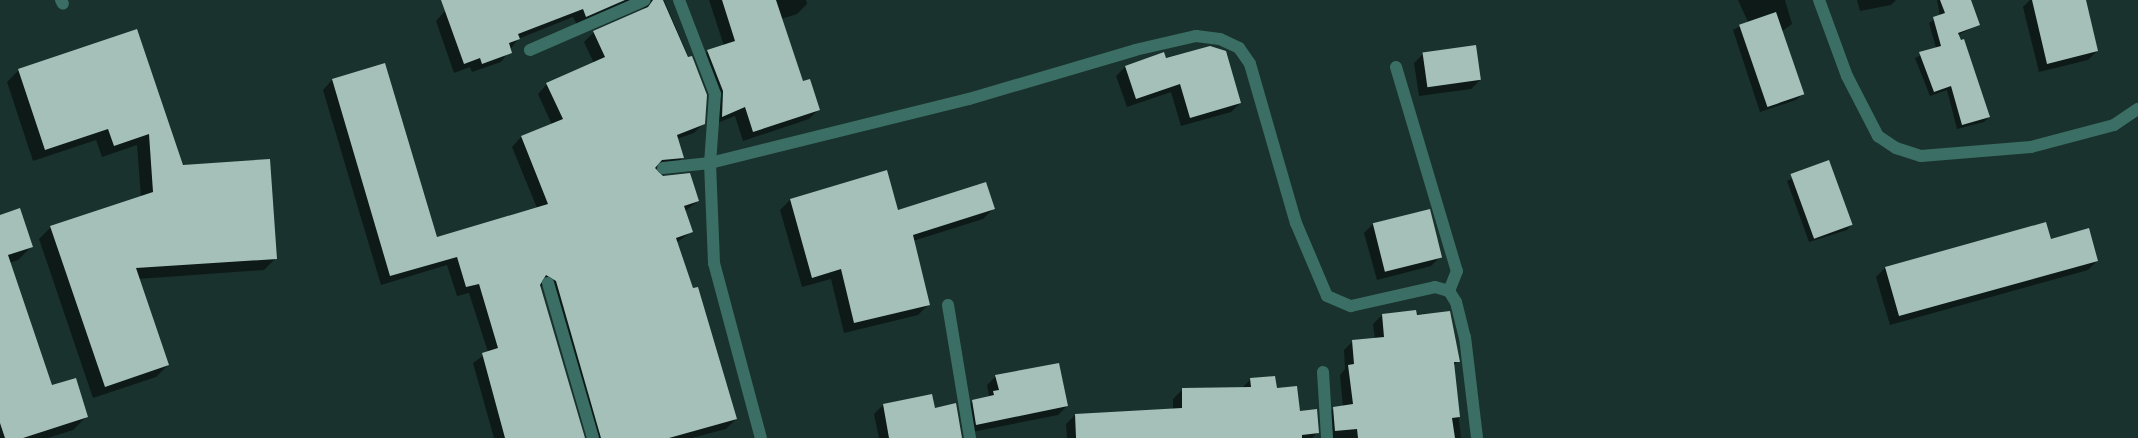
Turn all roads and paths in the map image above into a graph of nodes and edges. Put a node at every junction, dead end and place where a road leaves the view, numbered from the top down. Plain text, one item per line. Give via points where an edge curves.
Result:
1 (645, 0) edge
2 (679, 0) edge
3 (1819, 0) edge
4 (530, 50) dead end
5 (1396, 67) dead end
6 (2138, 109) edge
7 (710, 163) junction
8 (663, 168) dead end
9 (548, 283) dead end
10 (1449, 291) junction
11 (948, 305) dead end
12 (1323, 372) dead end
13 (593, 438) edge
14 (761, 438) edge
15 (970, 438) edge
16 (1326, 438) edge
17 (1477, 438) edge

1 - 4 street
2 - 7 street via 715,94
3 - 6 street via 1846,76 1878,136 1896,148 1921,156 2031,146 2114,125
5 - 10 street via 1457,271
7 - 8 street
7 - 10 street via 969,99 1135,50 1196,36 1220,39 1239,48 1250,64 1296,223 1327,296 1351,306 1435,287
7 - 14 street via 714,262
9 - 13 street
10 - 17 street via 1456,302 1465,337
11 - 15 street
12 - 16 street

